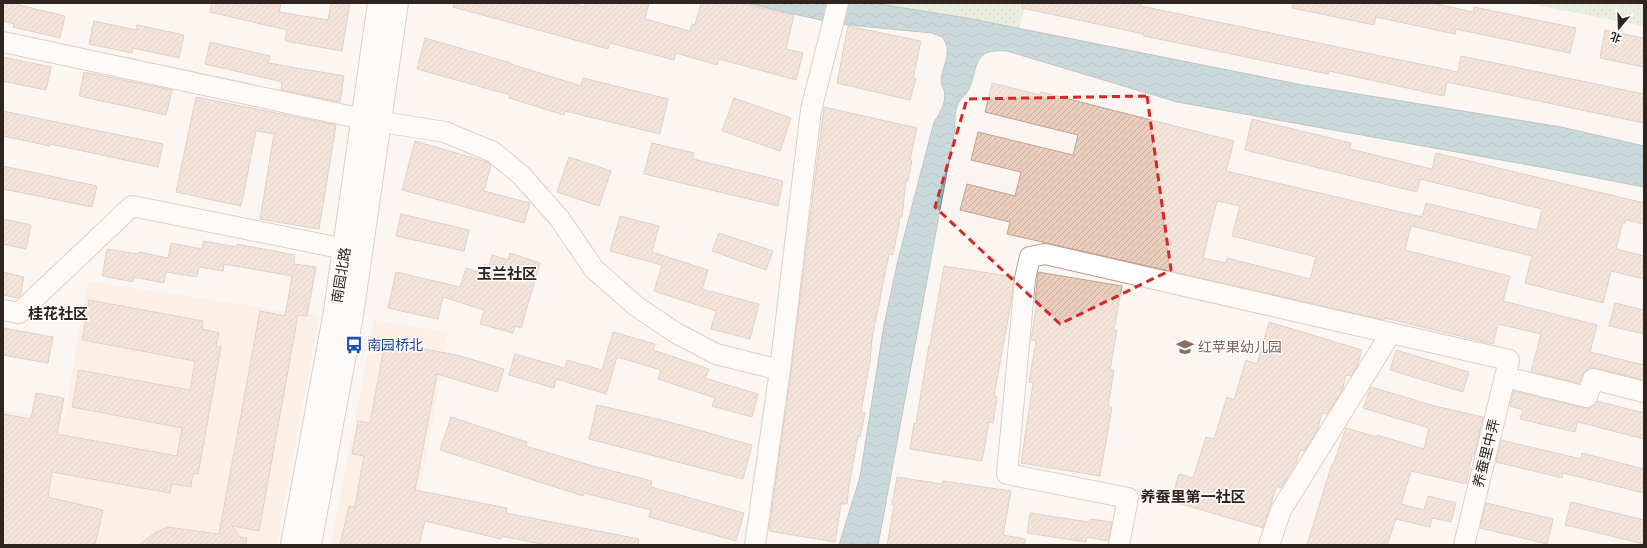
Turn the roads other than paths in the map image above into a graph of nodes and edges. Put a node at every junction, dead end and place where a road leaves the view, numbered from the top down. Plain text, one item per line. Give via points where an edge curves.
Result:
1 (379, 3) edge
2 (397, 3) edge
3 (838, 3) edge
4 (3, 42) edge
5 (372, 120) junction
6 (345, 249) junction
7 (3, 310) edge
8 (1391, 333) junction
9 (1507, 369) junction
10 (780, 370) junction
11 (1644, 392) edge
12 (292, 545) edge
13 (310, 545) edge
14 (755, 545) edge
15 (1119, 545) edge
16 (1269, 545) edge
17 (1464, 545) edge

1 - 5 main road, 南园北路
2 - 5 main road, 南园北路
3 - 10 street via 811,110
4 - 5 street
5 - 6 main road, 南园北路
5 - 10 street via 445,132 493,152 521,175 559,218 594,269 636,306 676,334 716,354
5 - 13 main road, 南园北路 via 352,315
6 - 7 street via 132,206 19,313
6 - 12 main road, 南园北路
8 - 9 street
8 - 15 street via 1045,254 1030,257 1025,279 1007,474 1128,498
8 - 16 street via 1281,510
9 - 11 street via 1588,397 1593,380
9 - 17 street, 养蚕里中弄
10 - 14 street

